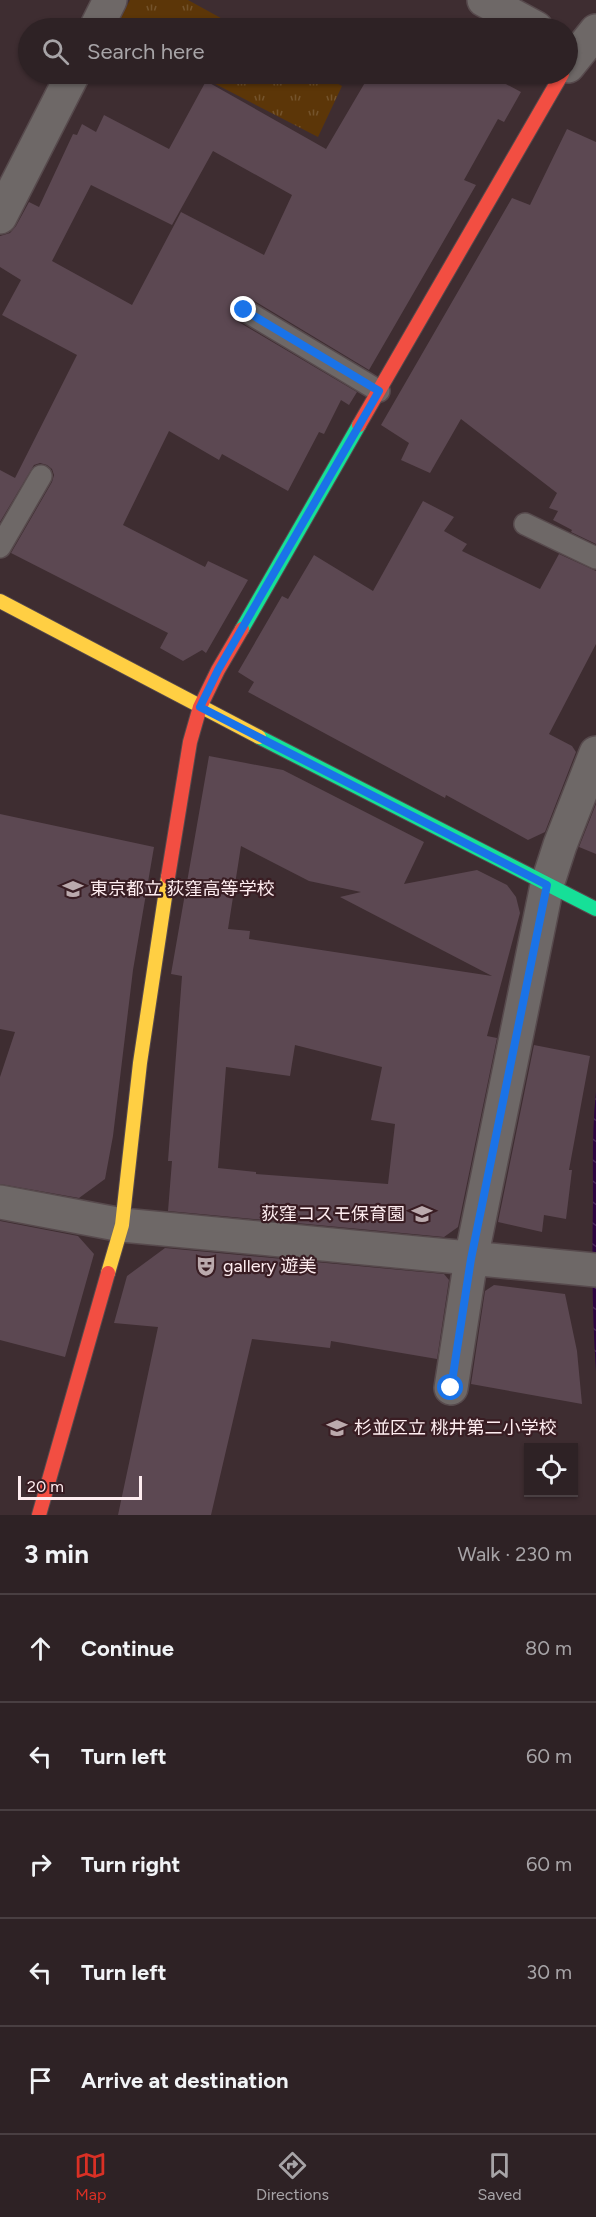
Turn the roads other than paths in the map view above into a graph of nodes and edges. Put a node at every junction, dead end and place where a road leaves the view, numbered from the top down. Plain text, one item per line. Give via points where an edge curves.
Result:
1 (110, 0) edge
2 (484, 0) edge
3 (101, 18) edge
4 (517, 18) edge
5 (68, 84) edge
6 (561, 84) edge
7 (0, 217) edge
8 (244, 310) dead end
9 (379, 391) junction
10 (40, 476) dead end
11 (525, 524) dead end
12 (0, 547) edge
13 (596, 558) edge
14 (0, 601) edge
15 (200, 707) junction
16 (596, 753) edge
17 (547, 885) junction
18 (596, 909) edge
19 (0, 1202) edge
20 (122, 1225) junction
21 (471, 1259) junction
22 (594, 1270) edge
23 (451, 1388) dead end
24 (39, 1515) edge

1 - 3 street
2 - 4 street
5 - 7 street
6 - 9 street
8 - 9 lane
9 - 15 street
10 - 12 lane
11 - 13 lane
14 - 15 street
15 - 17 street
15 - 20 street via 190,742 152,972
16 - 17 street
17 - 18 street
17 - 21 street
19 - 20 street
20 - 21 street
20 - 24 street
21 - 22 street
21 - 23 street

